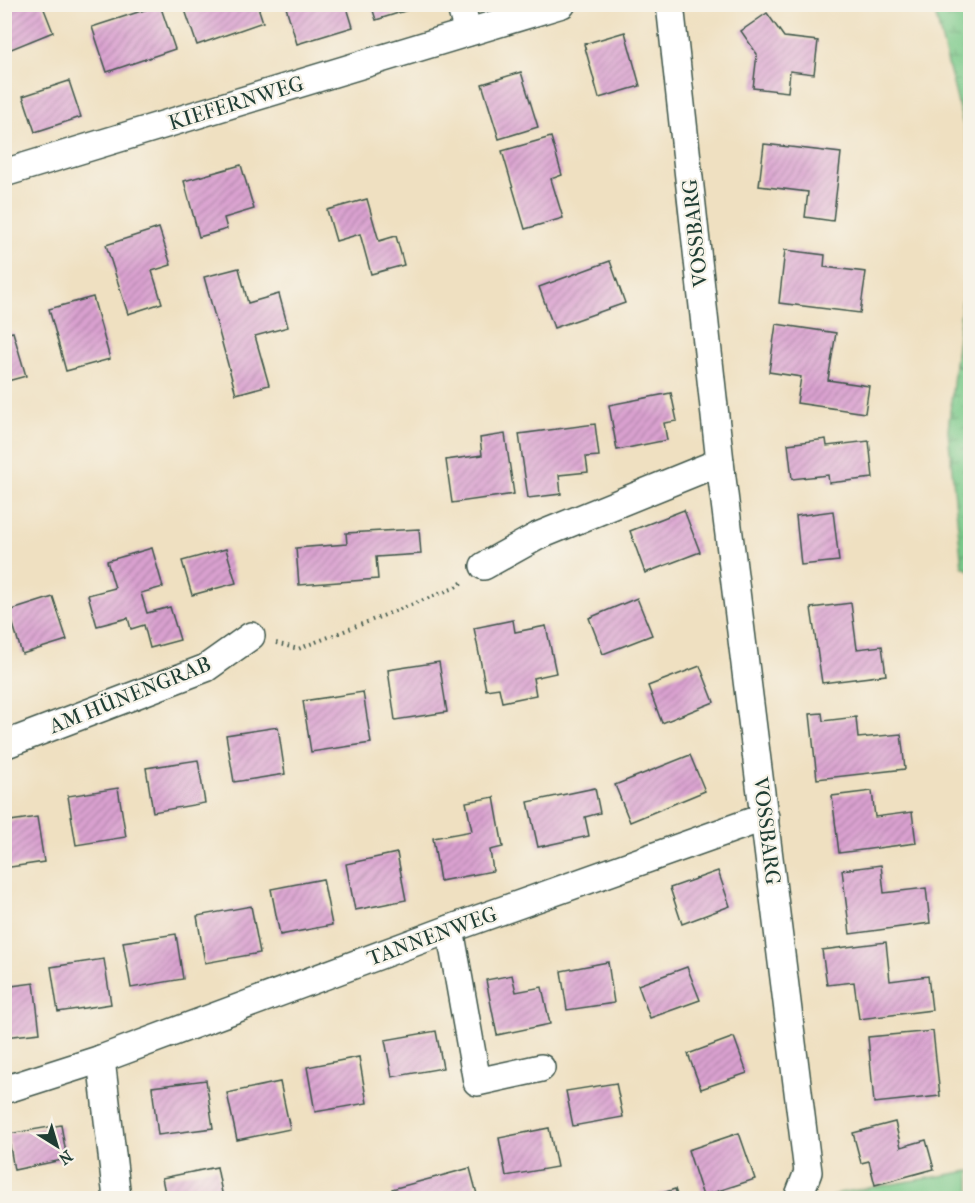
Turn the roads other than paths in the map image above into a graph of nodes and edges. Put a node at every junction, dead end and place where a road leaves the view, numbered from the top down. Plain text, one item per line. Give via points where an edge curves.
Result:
1 (460, 4) edge
2 (562, 4) edge
3 (670, 4) edge
4 (468, 32) junction
5 (4, 173) edge
6 (720, 462) junction
7 (484, 566) road end
8 (251, 636) road end
9 (4, 746) edge
10 (765, 817) junction
11 (450, 929) junction
12 (100, 1059) junction
13 (541, 1068) dead end
14 (4, 1090) edge
15 (117, 1198) edge
16 (798, 1198) edge

1 - 4 street
2 - 4 street, KIEFERNWEG
3 - 6 street, VOSSBARG
4 - 5 street, KIEFERNWEG
6 - 7 street via 538,536
6 - 10 street, VOSSBARG
8 - 9 street, AM HÜNENGRAB via 206,668
10 - 11 street, TANNENWEG
10 - 16 street, VOSSBARG via 808,1172
11 - 12 street, TANNENWEG
11 - 13 street via 477,1082
12 - 14 street, TANNENWEG
12 - 15 street

